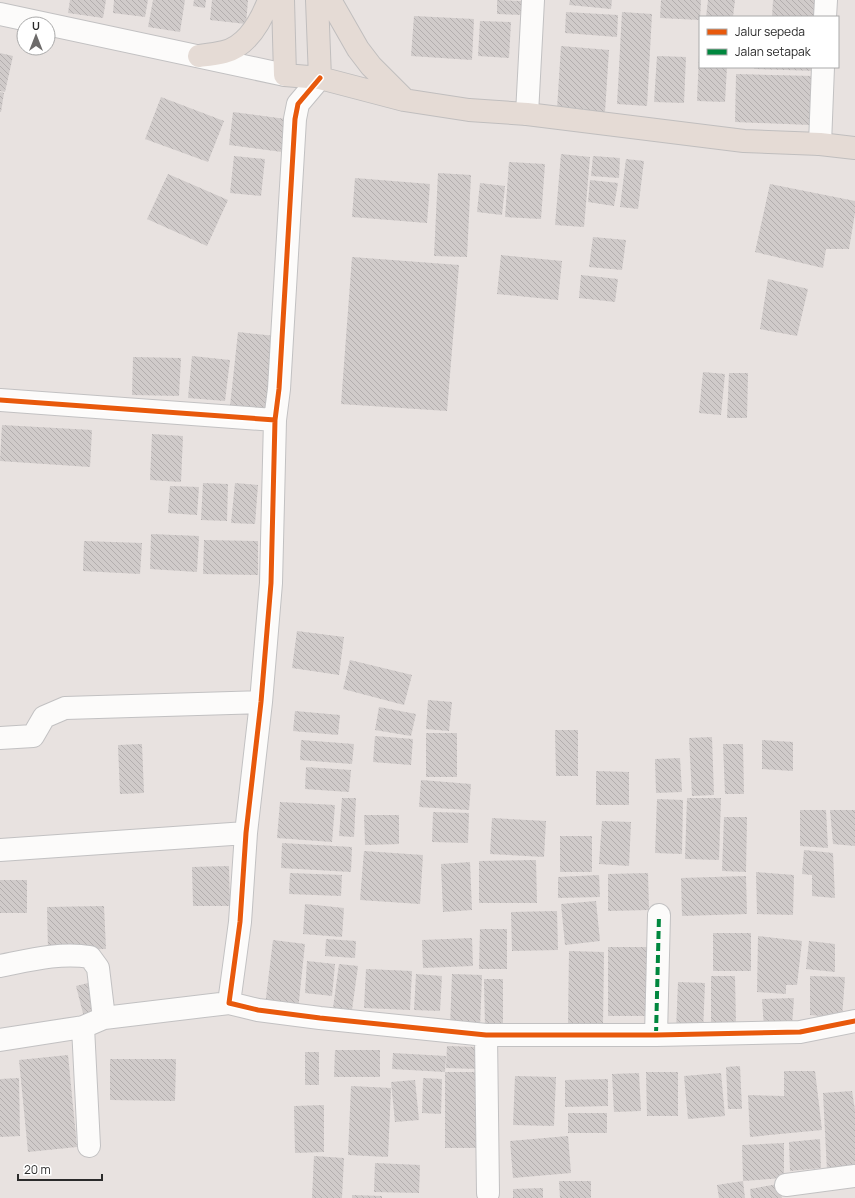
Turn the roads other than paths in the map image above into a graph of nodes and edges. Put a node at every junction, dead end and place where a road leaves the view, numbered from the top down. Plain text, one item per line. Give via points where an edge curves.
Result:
1 (269, 0) edge
2 (284, 0) edge
3 (317, 0) edge
4 (330, 0) edge
5 (534, 0) edge
6 (826, 0) edge
7 (0, 14) edge
8 (825, 16) edge
9 (200, 56) junction
10 (823, 68) edge
11 (285, 75) junction
12 (320, 78) junction
13 (404, 100) junction
14 (298, 104) junction
15 (527, 114) junction
16 (820, 144) junction
17 (855, 148) edge
18 (0, 400) edge
19 (275, 420) junction
20 (261, 702) junction
21 (0, 738) edge
22 (246, 833) junction
23 (0, 850) edge
24 (659, 915) dead end
25 (0, 966) edge
26 (229, 1003) junction
27 (104, 1018) junction
28 (855, 1021) edge
29 (83, 1027) junction
30 (486, 1035) junction
31 (656, 1035) junction
32 (0, 1040) edge
33 (89, 1146) dead end
34 (855, 1176) edge
35 (786, 1185) dead end
36 (488, 1193) dead end

1 - 9 main road via 250,36 225,52
2 - 11 main road
3 - 12 main road
4 - 13 main road via 358,49
5 - 15 street
6 - 8 street
7 - 9 street
9 - 11 street
10 - 16 street
11 - 12 main road
11 - 14 street
12 - 13 main road
12 - 14 street
13 - 15 main road via 469,110
14 - 19 street
15 - 16 main road via 744,141
16 - 17 main road
18 - 19 street
19 - 20 street via 271,583
20 - 21 street via 65,708 44,717 33,736
20 - 22 street
22 - 23 street
22 - 26 street via 240,922
24 - 31 street
25 - 27 street via 61,955 77,954 90,957 98,968
26 - 27 street
26 - 30 street via 258,1010 320,1018
27 - 29 street
28 - 31 street via 800,1032
29 - 32 street
29 - 33 street
30 - 31 street
30 - 36 street
34 - 35 street

